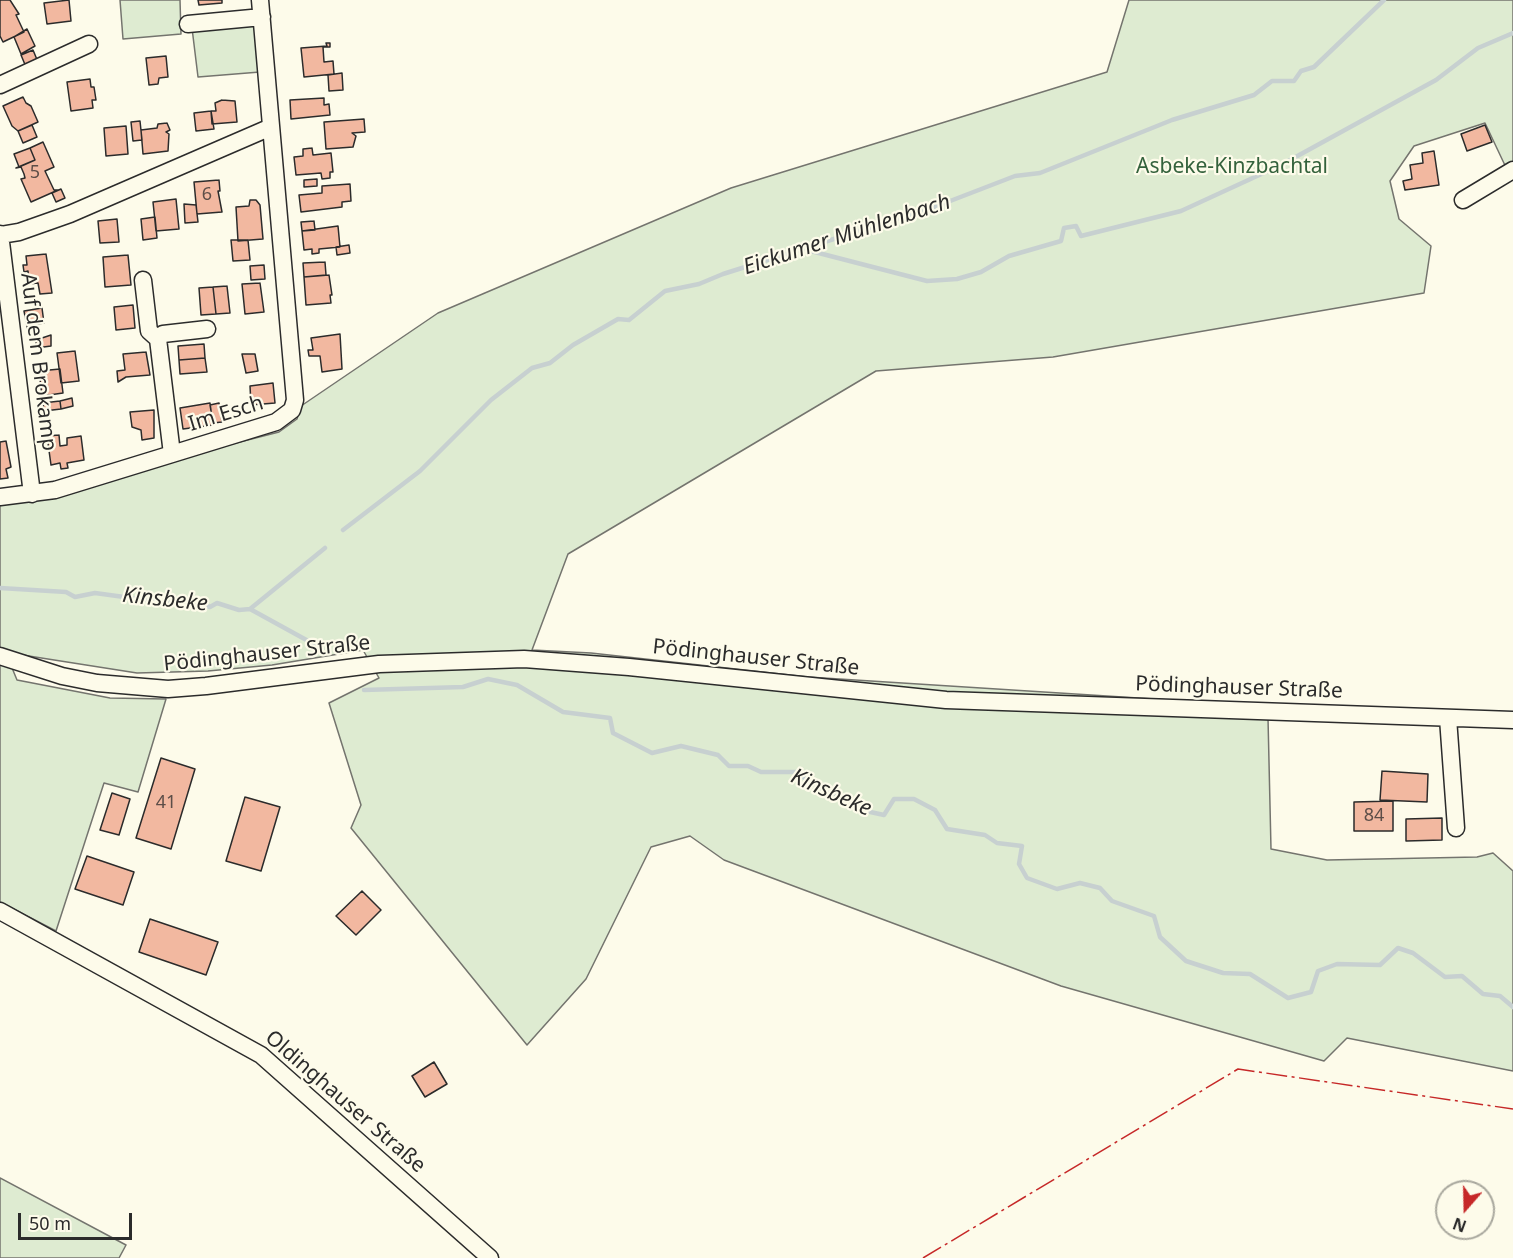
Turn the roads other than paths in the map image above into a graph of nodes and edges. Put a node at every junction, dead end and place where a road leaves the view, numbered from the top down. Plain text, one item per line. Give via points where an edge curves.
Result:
1 (260, 0) edge
2 (262, 17) junction
3 (188, 24) dead end
4 (88, 44) dead end
5 (0, 85) edge
6 (271, 127) junction
7 (1513, 170) edge
8 (1463, 200) dead end
9 (0, 235) edge
10 (143, 279) dead end
11 (207, 329) dead end
12 (158, 339) junction
13 (7, 349) edge
14 (172, 454) junction
15 (32, 494) junction
16 (0, 497) edge
17 (0, 656) edge
18 (1448, 718) junction
19 (1513, 720) edge
20 (1456, 828) dead end
21 (0, 911) edge
22 (490, 1258) edge

1 - 2 street, Im Esch
2 - 3 street
2 - 6 street, Im Esch
4 - 5 street
6 - 9 street, Auf dem Brokamp via 70,214
6 - 14 street, Im Esch via 295,400 292,410 276,422
7 - 8 street
9 - 13 street, Auf dem Brokamp
10 - 12 street via 149,331
11 - 12 street via 163,334
12 - 14 street
13 - 15 street, Auf dem Brokamp
14 - 15 street, Im Esch
15 - 16 street, Im Esch
17 - 18 street, Pödinghauser Straße via 97,683 168,688 379,664 524,659 946,700
18 - 19 street, Pödinghauser Straße
18 - 20 street
21 - 22 street, Oldinghauser Straße via 261,1055

